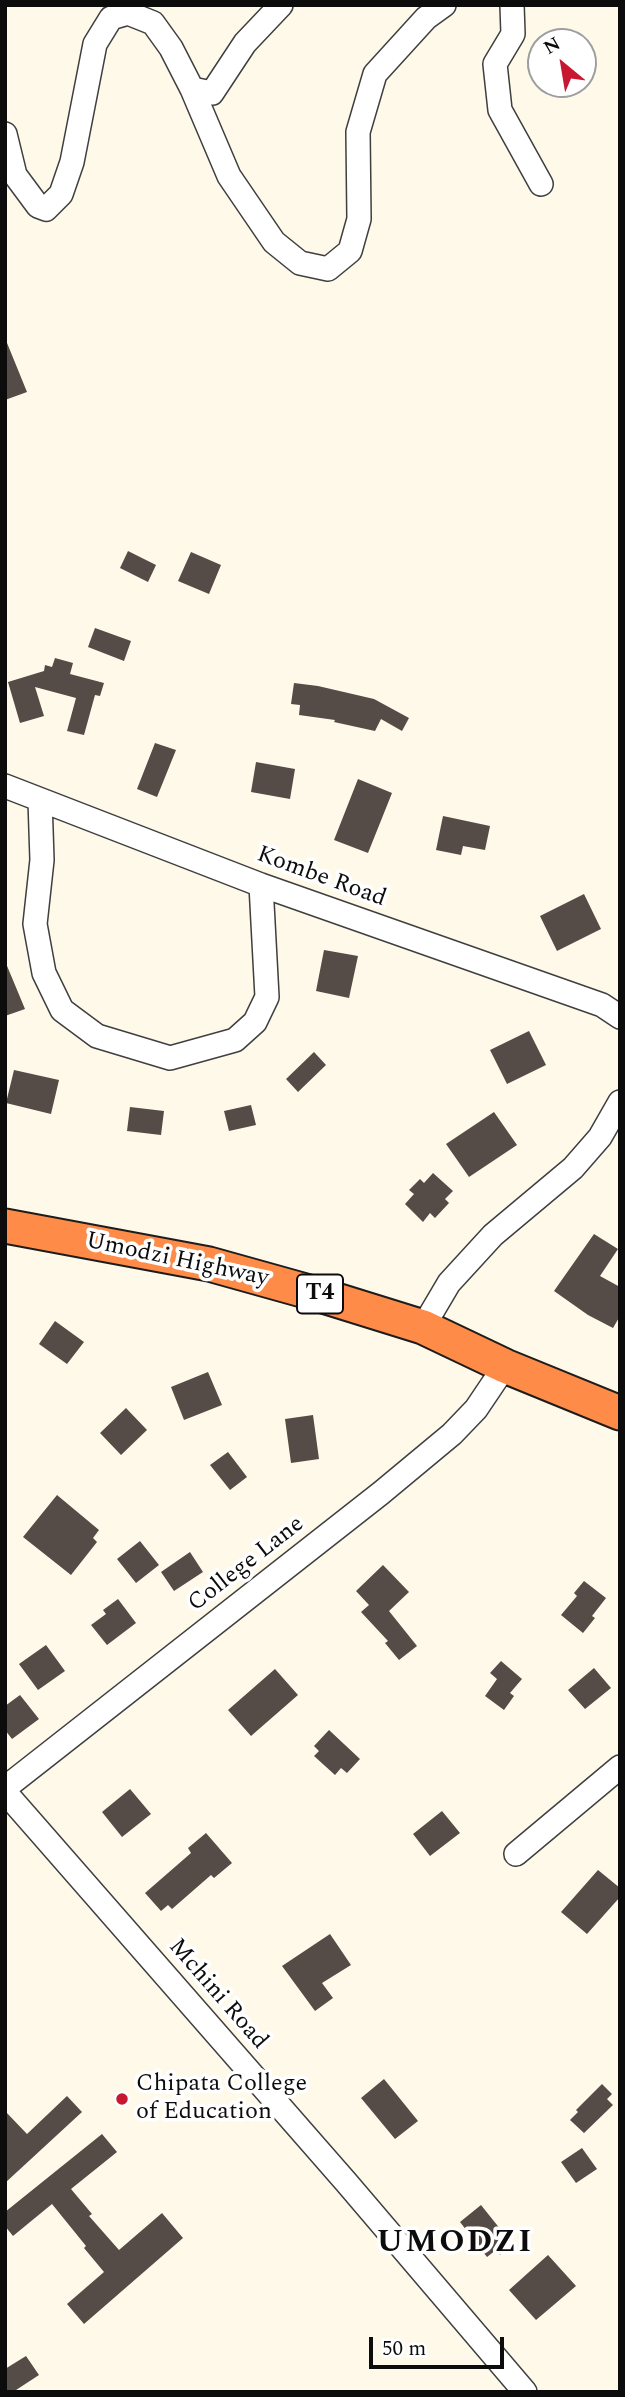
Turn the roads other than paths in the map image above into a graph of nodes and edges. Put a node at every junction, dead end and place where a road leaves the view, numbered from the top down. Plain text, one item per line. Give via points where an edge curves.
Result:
1 (281, 5) edge
2 (444, 5) edge
3 (512, 5) edge
4 (192, 89) junction
5 (5, 134) edge
6 (541, 184) dead end
7 (5, 786) edge
8 (40, 800) junction
9 (261, 885) junction
10 (620, 1017) edge
11 (620, 1102) edge
12 (5, 1226) edge
13 (423, 1327) junction
14 (505, 1366) junction
15 (620, 1413) edge
16 (620, 1767) edge
17 (5, 1790) edge
18 (516, 1854) dead end
19 (525, 2392) edge

1 - 4 street via 245,43 212,93
2 - 4 street via 426,18 375,75 358,132 359,219 350,251 328,269 300,263 274,242 229,176
3 - 6 street via 513,34 495,64 500,110
4 - 5 street via 153,23 128,13 111,18 95,44 72,162 61,194 46,209 37,206 15,175
7 - 8 street, Kombe Road
8 - 9 street, Kombe Road
8 - 9 street via 42,860 35,924 44,973 62,1010 97,1036 170,1058 235,1040 255,1022 267,998
9 - 10 street, Kombe Road via 602,1005
11 - 13 street via 600,1137 573,1168 493,1235 449,1283
12 - 13 highway, Umodzi Highway / T4 via 209,1264
13 - 14 highway, Umodzi Highway / T4
14 - 15 highway, Umodzi Highway / T4
14 - 17 street, College Lane via 476,1409 382,1493
16 - 18 street
17 - 19 street, Mchini Road

